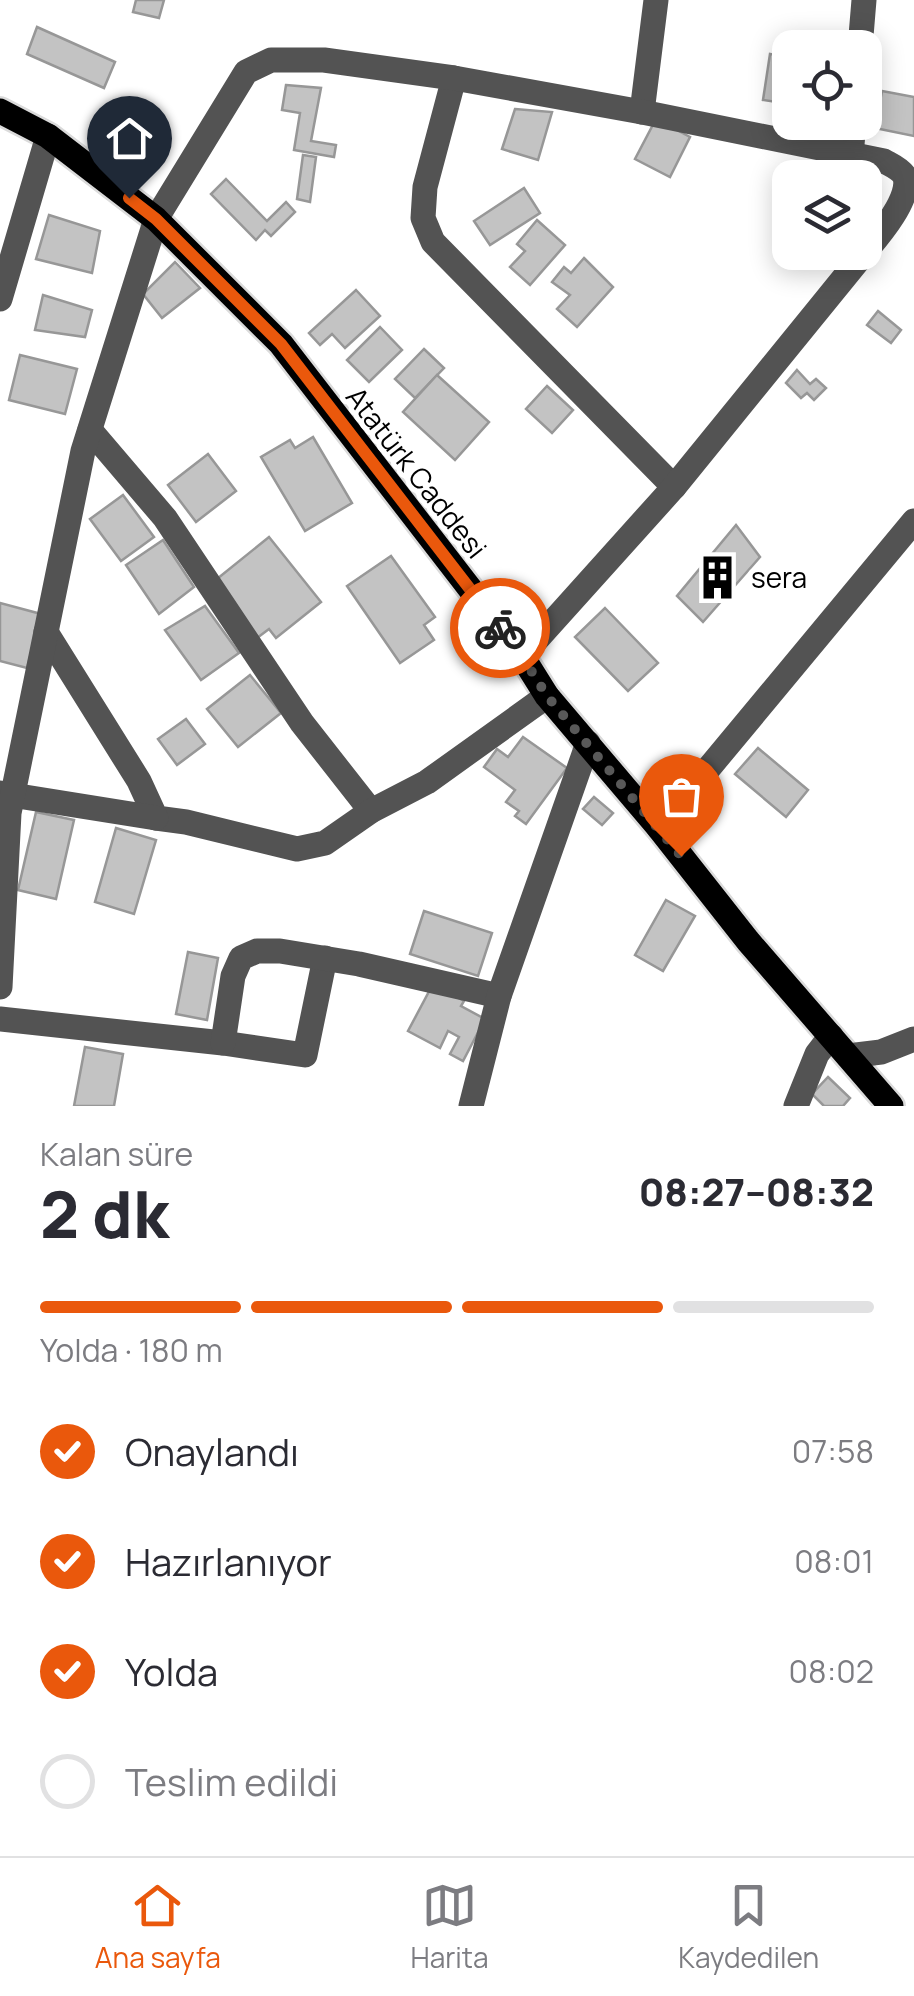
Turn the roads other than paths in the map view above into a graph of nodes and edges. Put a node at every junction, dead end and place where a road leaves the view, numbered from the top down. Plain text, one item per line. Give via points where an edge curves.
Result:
1 (656, 0) edge
2 (864, 0) edge
3 (862, 30) edge
4 (454, 78) junction
5 (0, 110) edge
6 (642, 112) junction
7 (48, 136) junction
8 (852, 140) edge
9 (851, 156) junction
10 (873, 160) edge
11 (882, 162) edge
12 (156, 219) junction
13 (882, 229) edge
14 (850, 270) edge
15 (0, 299) edge
16 (90, 430) junction
17 (674, 487) junction
18 (914, 521) edge
19 (46, 632) junction
20 (522, 656) junction
21 (547, 696) junction
22 (588, 742) junction
23 (6, 794) edge
24 (371, 810) junction
25 (156, 818) junction
26 (659, 828) junction
27 (1, 956) edge
28 (325, 958) junction
29 (0, 988) edge
30 (499, 996) junction
31 (0, 1019) edge
32 (914, 1039) edge
33 (223, 1042) junction
34 (839, 1046) junction
35 (471, 1106) edge
36 (796, 1106) edge
37 (891, 1106) edge

1 - 6 street
2 - 3 street
4 - 6 street
4 - 12 street via 324,60 271,60 246,72
4 - 17 street via 425,186 423,218 433,242
5 - 7 main road, Atatürk Caddesi
6 - 9 street
7 - 12 main road, Atatürk Caddesi
7 - 15 street
8 - 9 street
9 - 10 street
11 - 13 street via 897,168 906,188
12 - 16 street
12 - 20 main road, Atatürk Caddesi via 281,344
14 - 17 street
16 - 19 street
16 - 24 street via 165,518 302,723
17 - 20 street
18 - 26 street
19 - 23 street
19 - 25 street
20 - 21 main road, Atatürk Caddesi
21 - 22 main road, Atatürk Caddesi
21 - 24 street via 427,782
22 - 26 main road, Atatürk Caddesi
22 - 30 street
23 - 25 street
23 - 27 street
24 - 25 street via 325,843 297,849
26 - 34 main road, Atatürk Caddesi
27 - 29 street
28 - 30 street
28 - 33 street via 257,950 241,958
28 - 33 street via 305,1055
30 - 35 street
31 - 33 street
32 - 34 street via 881,1052
34 - 36 street via 817,1054
34 - 37 main road, Atatürk Caddesi

